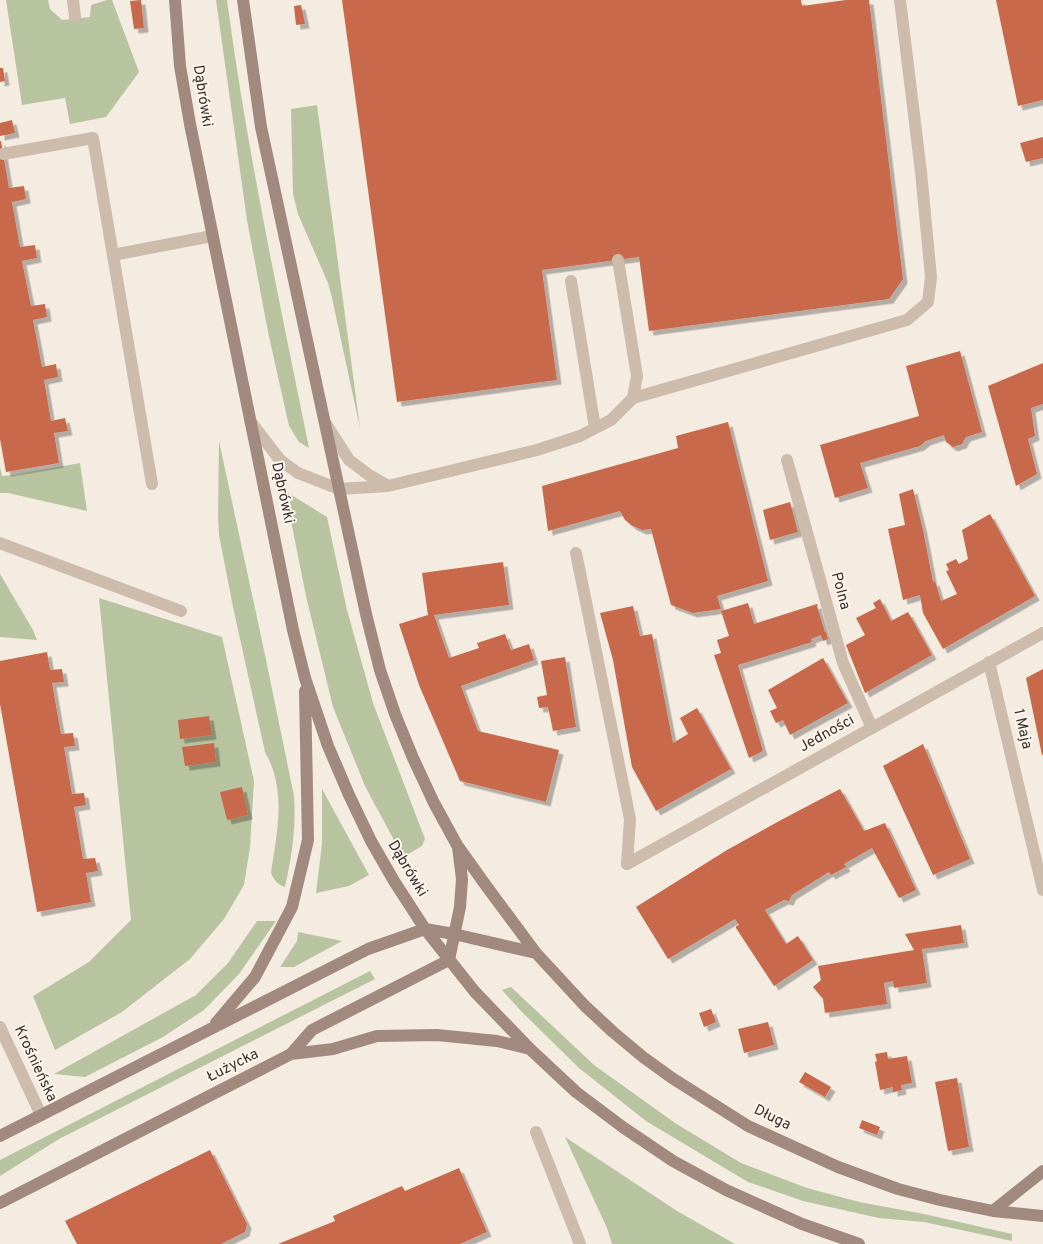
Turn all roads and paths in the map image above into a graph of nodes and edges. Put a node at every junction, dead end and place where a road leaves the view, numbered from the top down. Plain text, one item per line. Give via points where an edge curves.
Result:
1 (73, 0) edge
2 (174, 0) edge
3 (243, 0) edge
4 (900, 0) edge
5 (76, 16) dead end
6 (3, 154) dead end
7 (212, 236) junction
8 (113, 255) junction
9 (618, 260) dead end
10 (571, 281) dead end
11 (633, 398) junction
12 (250, 421) junction
13 (324, 422) junction
14 (595, 428) junction
15 (787, 460) dead end
16 (152, 484) dead end
17 (388, 486) junction
18 (339, 489) junction
19 (0, 542) edge
20 (576, 553) dead end
21 (181, 612) dead end
22 (1043, 633) edge
23 (990, 662) junction
24 (305, 678) junction
25 (872, 728) junction
26 (457, 845) junction
27 (1043, 890) edge
28 (425, 929) junction
29 (454, 934) junction
30 (536, 953) junction
31 (449, 960) junction
32 (0, 1027) edge
33 (213, 1027) junction
34 (530, 1050) junction
35 (291, 1054) junction
36 (41, 1115) junction
37 (536, 1132) dead end
38 (0, 1136) edge
39 (1043, 1171) edge
40 (0, 1202) edge
41 (993, 1211) junction
42 (1043, 1216) edge
43 (580, 1244) edge
44 (859, 1244) edge

1 - 5 street
2 - 7 main road, Dąbrówki via 180,66
3 - 13 main road via 261,127
4 - 11 street via 931,277 928,302 906,320
6 - 8 street via 93,138
7 - 8 street
7 - 12 main road, Dąbrówki
8 - 16 street
9 - 11 street via 636,376
10 - 14 street
11 - 14 street via 611,420
12 - 18 street via 280,460 298,473
12 - 24 main road, Dąbrówki
13 - 17 street via 349,460
13 - 18 main road
14 - 17 street via 537,450
15 - 25 street, Polna via 843,663
17 - 18 street
18 - 26 main road via 380,670 413,758
19 - 21 street
20 - 25 street, Jedności via 630,819 627,864
22 - 23 street, Jedności
23 - 25 street, Jedności
23 - 27 street, 1 Maja
24 - 28 main road, Dąbrówki via 328,746 371,841
24 - 33 main road via 308,840 292,907 255,977
26 - 29 main road via 462,879
26 - 30 main road
28 - 29 main road
28 - 31 main road, Dąbrówki
28 - 33 main road via 368,949
29 - 30 main road
29 - 31 main road
30 - 41 main road, Długa via 614,1032 672,1078 748,1126 838,1167 898,1189
31 - 34 main road
31 - 35 main road, Łużycka via 312,1030
32 - 36 street, Krośnieńska
33 - 36 main road
34 - 35 main road via 497,1040 430,1035 377,1036 333,1050
34 - 44 main road via 576,1092 673,1161 726,1190 802,1224
35 - 40 main road, Łużycka
36 - 38 main road
37 - 43 street
39 - 41 main road
41 - 42 main road, Długa

